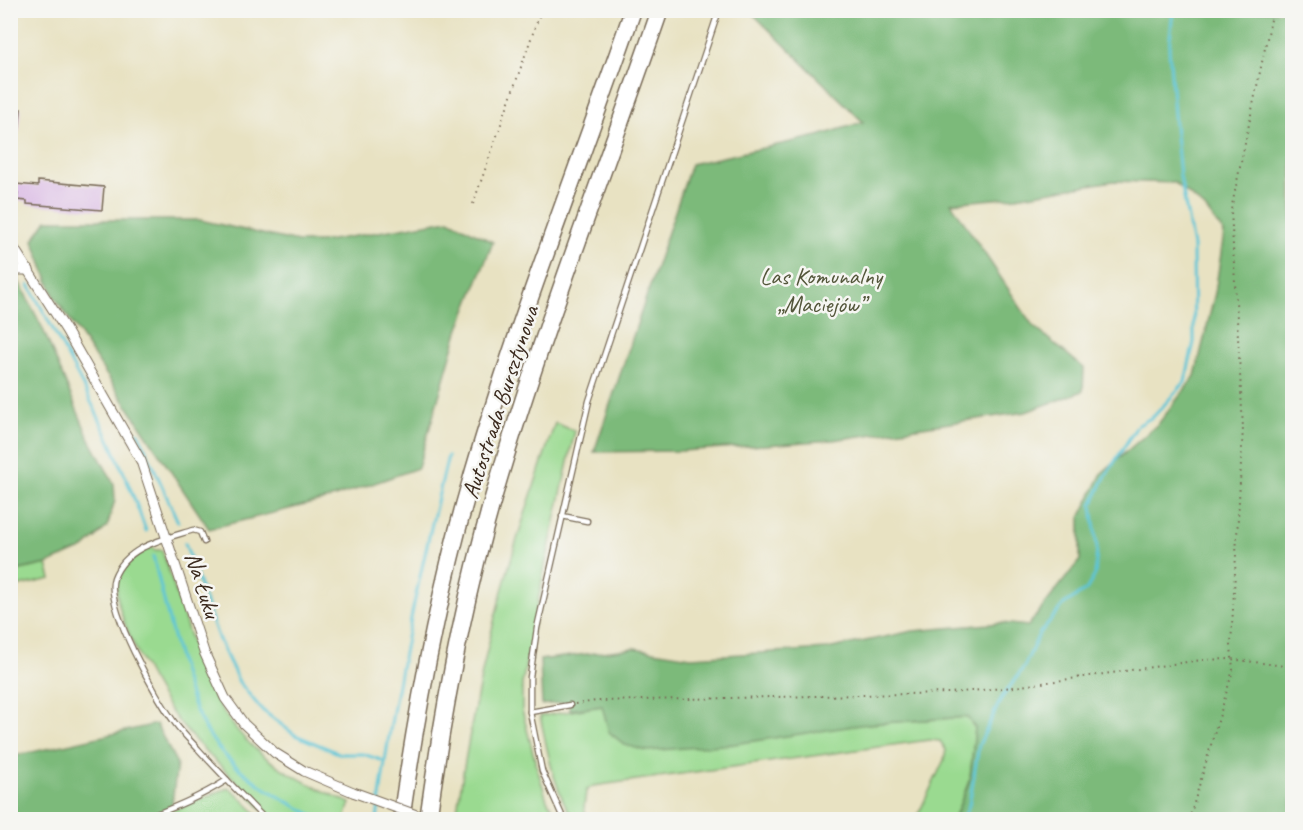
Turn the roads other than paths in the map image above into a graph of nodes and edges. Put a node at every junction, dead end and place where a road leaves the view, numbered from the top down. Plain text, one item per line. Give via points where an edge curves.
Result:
1 (633, 10) edge
2 (660, 10) edge
3 (719, 10) edge
4 (10, 242) edge
5 (10, 270) edge
6 (29, 270) junction
7 (562, 516) junction
8 (587, 521) dead end
9 (168, 538) junction
10 (204, 543) dead end
11 (570, 705) road end
12 (530, 712) junction
13 (227, 780) junction
14 (140, 819) edge
15 (266, 819) edge
16 (401, 819) edge
17 (429, 819) edge
18 (564, 819) edge

1 - 16 highway, Autostrada Bursztynowa via 518,333 468,491 432,639
2 - 17 highway, Autostrada Bursztynowa via 493,497 457,643
3 - 7 lane via 588,401
4 - 6 street, Na Łuku
5 - 6 street
6 - 9 street, Na Łuku via 141,461
7 - 8 lane
7 - 12 lane via 537,628
9 - 10 lane via 193,530 200,532
9 - 13 lane via 138,549 123,562 114,579 113,596 129,640 175,724
9 - 17 street, Na Łuku, bridge via 204,652 219,686 237,715 260,740 287,762 353,792
11 - 12 lane
12 - 18 lane via 542,771
13 - 14 lane via 165,812
13 - 15 lane

